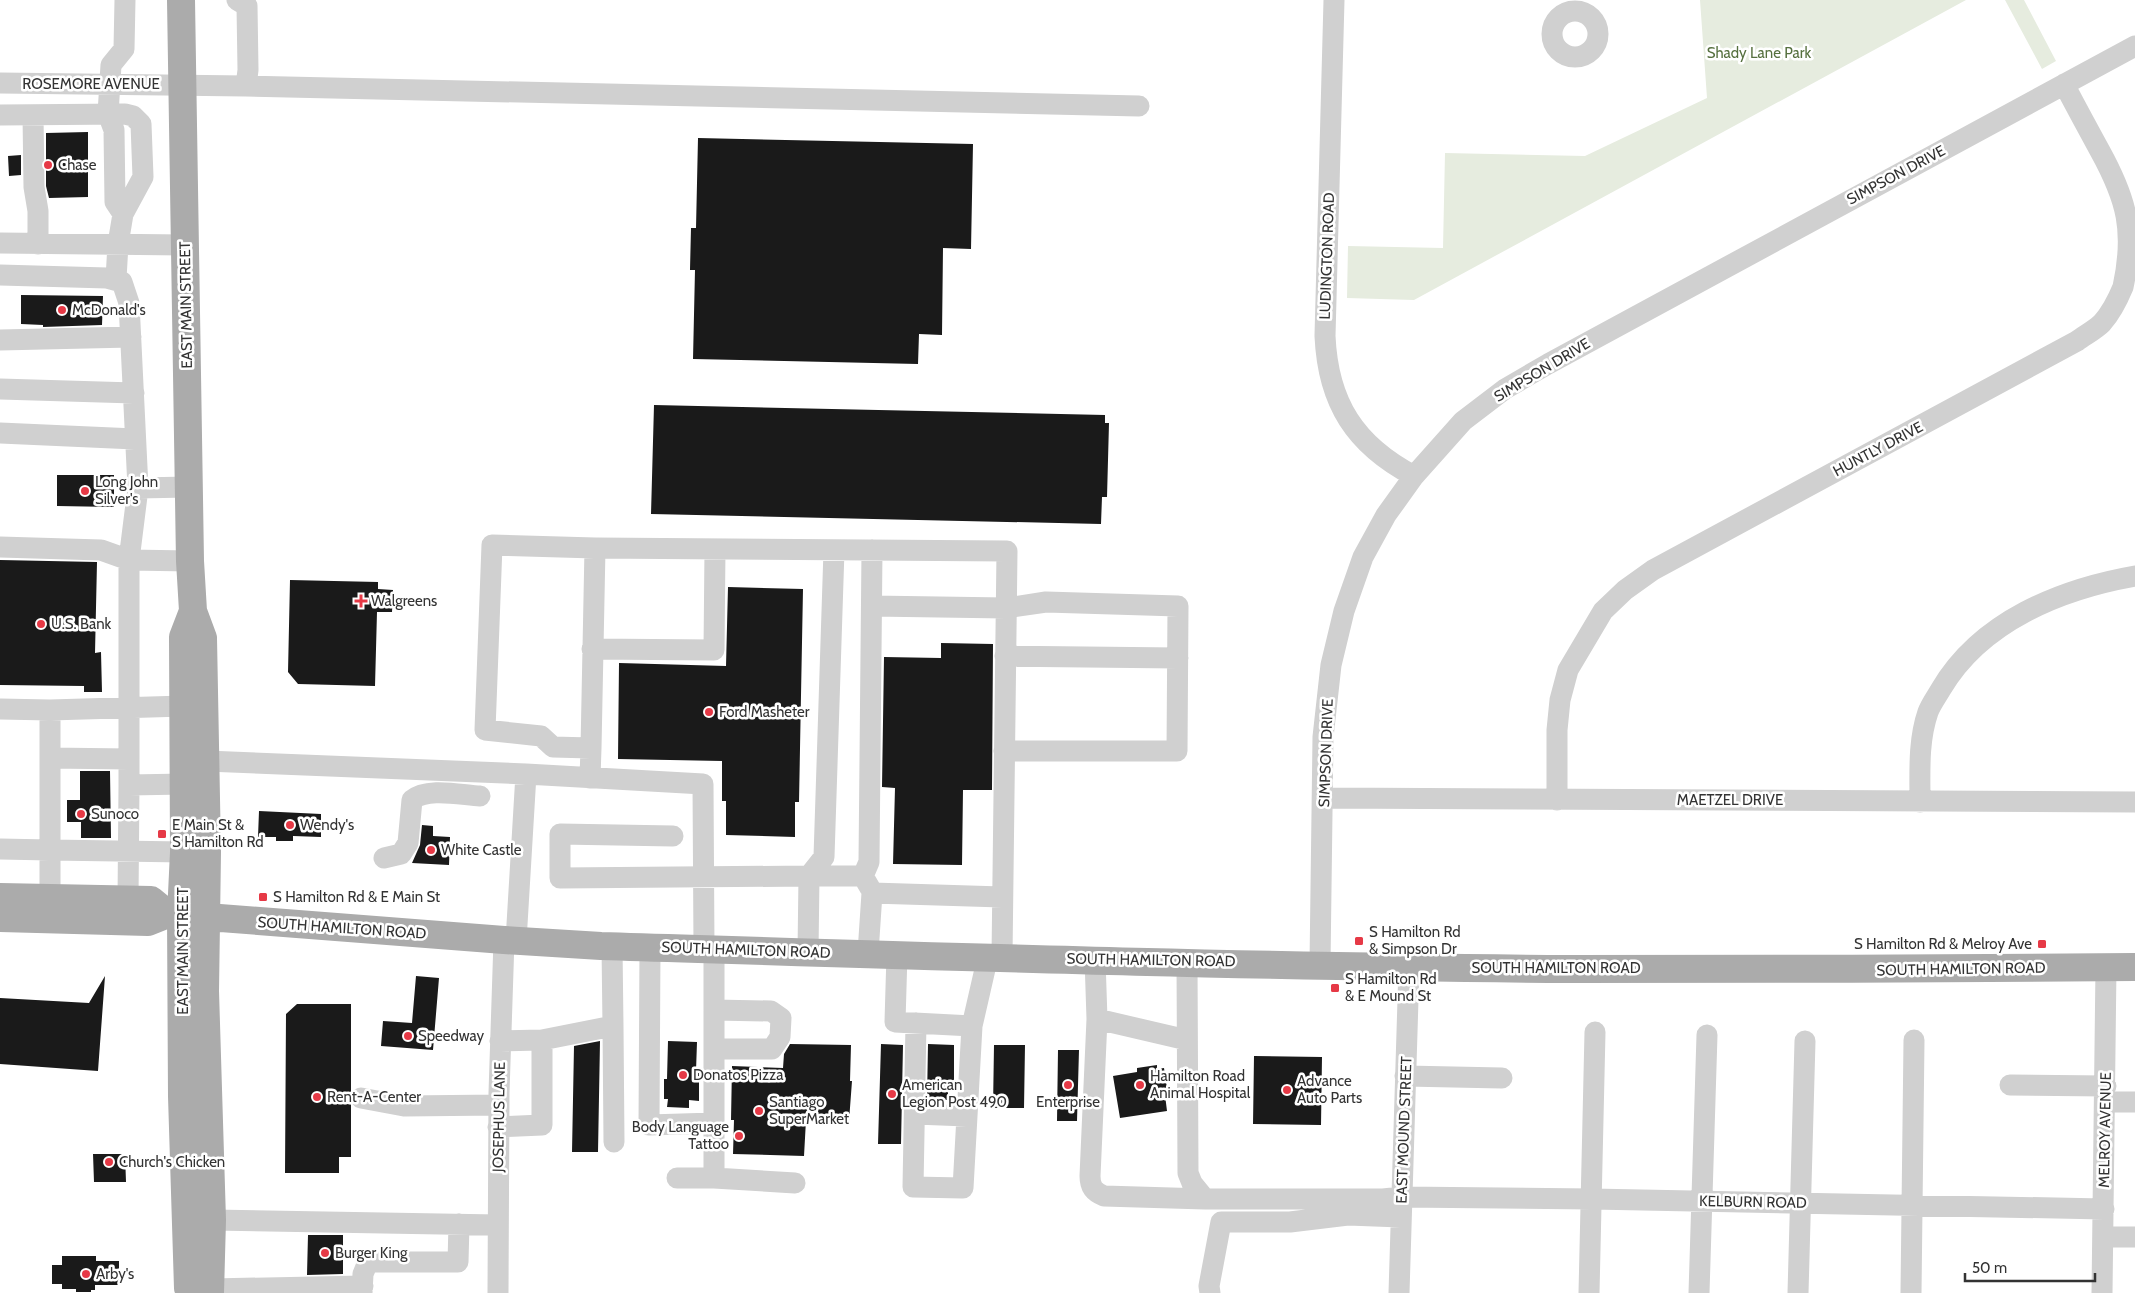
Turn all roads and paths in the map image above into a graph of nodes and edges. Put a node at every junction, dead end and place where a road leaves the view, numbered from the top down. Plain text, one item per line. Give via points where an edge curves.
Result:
1 (125, 0) edge
2 (181, 0) edge
3 (237, 0) edge
4 (1334, 0) edge
5 (2135, 46) edge
6 (0, 83) edge
7 (182, 84) junction
8 (2064, 84) junction
9 (109, 85) junction
10 (246, 86) junction
11 (1139, 106) dead end
12 (108, 114) junction
13 (0, 115) edge
14 (33, 115) junction
15 (123, 214) junction
16 (0, 243) edge
17 (38, 244) junction
18 (118, 244) junction
19 (185, 245) junction
20 (0, 275) edge
21 (116, 279) junction
22 (131, 337) junction
23 (0, 340) edge
24 (0, 389) edge
25 (134, 393) junction
26 (0, 433) edge
27 (135, 439) junction
28 (1414, 476) junction
29 (189, 487) junction
30 (138, 488) junction
31 (0, 547) edge
32 (595, 548) junction
33 (714, 549) junction
34 (834, 550) junction
35 (872, 550) junction
36 (129, 560) junction
37 (190, 561) junction
38 (2135, 576) edge
39 (872, 606) junction
40 (1006, 608) junction
41 (193, 611) junction
42 (592, 649) junction
43 (1005, 656) junction
44 (1178, 658) junction
45 (184, 706) junction
46 (128, 707) junction
47 (0, 709) edge
48 (50, 710) junction
49 (591, 748) junction
50 (1004, 750) junction
51 (50, 758) junction
52 (128, 758) junction
53 (206, 761) junction
54 (526, 774) junction
55 (590, 778) junction
56 (185, 784) junction
57 (129, 785) junction
58 (480, 796) dead end
59 (1324, 798) junction
60 (1556, 800) junction
61 (1920, 802) junction
62 (2135, 802) edge
63 (672, 836) dead end
64 (0, 849) edge
65 (50, 850) junction
66 (129, 852) junction
67 (184, 852) junction
68 (384, 858) dead end
69 (809, 876) junction
70 (704, 878) junction
71 (868, 885) junction
72 (0, 897) edge
73 (1002, 897) junction
74 (50, 898) junction
75 (128, 900) junction
76 (185, 915) junction
77 (0, 918) edge
78 (510, 940) junction
79 (612, 946) junction
80 (650, 947) junction
81 (709, 949) junction
82 (808, 952) junction
83 (868, 953) junction
84 (897, 954) junction
85 (995, 956) junction
86 (1095, 959) junction
87 (1187, 961) junction
88 (1320, 964) junction
89 (1409, 967) junction
90 (2106, 967) junction
91 (2135, 967) edge
92 (714, 1010) junction
93 (1097, 1018) junction
94 (916, 1023) junction
95 (612, 1026) junction
96 (972, 1026) junction
97 (1595, 1032) dead end
98 (1706, 1035) dead end
99 (542, 1040) junction
100 (1187, 1040) junction
101 (1914, 1040) dead end
102 (500, 1041) junction
103 (1805, 1041) dead end
104 (714, 1053) junction
105 (1405, 1076) junction
106 (1502, 1078) dead end
107 (2010, 1086) dead end
108 (2105, 1094) junction
109 (361, 1098) dead end
110 (2135, 1102) edge
111 (499, 1105) junction
112 (649, 1110) junction
113 (915, 1114) junction
114 (967, 1116) junction
115 (714, 1123) junction
116 (498, 1127) junction
117 (614, 1142) dead end
118 (677, 1178) dead end
119 (714, 1178) junction
120 (795, 1183) dead end
121 (1205, 1199) junction
122 (1592, 1199) junction
123 (1700, 1201) junction
124 (1799, 1203) junction
125 (1912, 1205) junction
126 (1401, 1207) junction
127 (2104, 1209) junction
128 (212, 1220) junction
129 (459, 1224) junction
130 (498, 1225) junction
131 (2103, 1237) junction
132 (2135, 1237) edge
133 (362, 1290) edge
134 (204, 1292) edge
135 (498, 1293) edge
136 (1210, 1293) edge
137 (1399, 1293) edge
138 (1589, 1293) edge
139 (1699, 1293) edge
140 (1798, 1293) edge
141 (1911, 1293) edge
142 (2102, 1293) edge

1 - 9 street via 124,49 111,65
2 - 7 main road, EAST MAIN STREET
3 - 10 street via 247,6
4 - 28 street, LUDINGTON ROAD via 1326,362 1337,400 1364,439 1393,465
5 - 8 street, SIMPSON DRIVE
6 - 9 street, ROSEMORE AVENUE
7 - 9 street, ROSEMORE AVENUE
7 - 10 street, ROSEMORE AVENUE
7 - 19 main road, EAST MAIN STREET
8 - 28 street, SIMPSON DRIVE via 1505,389 1463,421
8 - 60 street, HUNTLY DRIVE via 2131,212 2134,232 2129,273 2119,298 2102,323 2077,341 1662,566 1625,590 1603,611 1568,670 1557,730
9 - 12 street
10 - 11 street, ROSEMORE AVENUE
12 - 14 street
12 - 15 street via 115,135 116,202
12 - 15 street via 133,116 143,127 143,177
13 - 14 street
14 - 17 street
15 - 18 street
16 - 17 street
17 - 18 street
18 - 19 street
18 - 21 street
19 - 29 main road, EAST MAIN STREET
20 - 21 street
21 - 22 street via 122,282 129,304
22 - 23 street
22 - 25 street
24 - 25 street
25 - 27 street
26 - 27 street
27 - 30 street
28 - 59 street, SIMPSON DRIVE via 1386,515 1363,557 1344,611 1331,665 1323,737
29 - 30 street
29 - 37 main road, EAST MAIN STREET
30 - 36 street
31 - 36 street via 101,550
32 - 33 street
32 - 42 street
32 - 49 street via 492,545 485,730 541,736 553,747
33 - 34 street
33 - 42 street via 714,650
34 - 35 street
34 - 69 street via 824,857
35 - 39 street
35 - 40 street via 1007,551
36 - 37 street
36 - 46 street
37 - 41 main road, EAST MAIN STREET
38 - 61 street via 2077,589 2044,602 1986,638 1963,658 1928,710 1920,744
39 - 40 street
39 - 71 street
40 - 43 street
40 - 44 street via 1046,602 1178,606
41 - 45 main road, EAST MAIN STREET via 184,637
41 - 53 main road, EAST MAIN STREET via 203,638
42 - 49 street
43 - 44 street
43 - 50 street
44 - 50 street via 1177,750
45 - 46 street
45 - 56 main road, EAST MAIN STREET
46 - 48 street
46 - 52 street
47 - 48 street
48 - 51 street
49 - 55 street
50 - 73 street
51 - 52 street
51 - 65 street
52 - 57 street
53 - 54 street
53 - 76 main road, EAST MAIN STREET
54 - 55 street
54 - 78 street, JOSEPHUS LANE
55 - 70 street via 703,784
56 - 57 street
56 - 67 main road, EAST MAIN STREET
57 - 66 street
58 - 68 street via 426,792 417,796 412,800 408,842 401,854
59 - 60 street, MAETZEL DRIVE
59 - 88 street, SIMPSON DRIVE
60 - 61 street, MAETZEL DRIVE
61 - 62 street, MAETZEL DRIVE
63 - 70 street via 560,834 560,878
64 - 65 street
65 - 66 street
65 - 74 street
66 - 67 street
66 - 75 street
67 - 76 main road, EAST MAIN STREET
69 - 70 street
69 - 71 street
69 - 82 street
70 - 81 street
71 - 73 street
71 - 83 street
72 - 74 main road
73 - 85 street
74 - 75 main road
75 - 76 main road via 151,900
76 - 77 main road, SOUTH HAMILTON ROAD via 148,922
76 - 78 main road, SOUTH HAMILTON ROAD
76 - 128 main road, EAST MAIN STREET via 205,990
76 - 134 main road, EAST MAIN STREET via 183,1104 188,1288
78 - 79 main road, SOUTH HAMILTON ROAD
78 - 102 street, JOSEPHUS LANE
79 - 80 main road, SOUTH HAMILTON ROAD
79 - 95 street
80 - 81 main road, SOUTH HAMILTON ROAD
80 - 112 street
81 - 82 main road, SOUTH HAMILTON ROAD
81 - 92 street
82 - 83 main road, SOUTH HAMILTON ROAD
83 - 84 main road, SOUTH HAMILTON ROAD
84 - 85 main road, SOUTH HAMILTON ROAD
84 - 94 street via 894,1022
85 - 86 main road, SOUTH HAMILTON ROAD
85 - 96 street
86 - 87 main road, SOUTH HAMILTON ROAD
86 - 93 street
87 - 88 main road, SOUTH HAMILTON ROAD
87 - 100 street
88 - 89 main road, SOUTH HAMILTON ROAD
89 - 90 main road, SOUTH HAMILTON ROAD via 1866,970
89 - 105 street, EAST MOUND STREET
90 - 91 main road, SOUTH HAMILTON ROAD
90 - 108 street, MELROY AVENUE
92 - 104 street
92 - 104 street via 771,1011 781,1018 780,1037 772,1049
93 - 100 street
93 - 121 street via 1090,1184 1104,1196
94 - 96 street
94 - 113 street
95 - 99 street
95 - 117 street
96 - 114 street
97 - 122 street
98 - 123 street
99 - 102 street
99 - 116 street via 542,1125
100 - 121 street via 1188,1173
101 - 125 street
102 - 111 street, JOSEPHUS LANE
103 - 124 street
104 - 112 street via 704,1075 704,1107 699,1112 670,1114
104 - 115 street
105 - 106 street
105 - 126 street, EAST MOUND STREET
107 - 108 street
108 - 110 street
108 - 127 street, MELROY AVENUE
109 - 111 street via 404,1106
111 - 116 street, JOSEPHUS LANE
112 - 115 street via 649,1125
113 - 114 street
113 - 114 street via 913,1188 963,1188
115 - 119 street
116 - 130 street, JOSEPHUS LANE
118 - 119 street
119 - 120 street
121 - 126 street via 1383,1200
122 - 123 street, KELBURN ROAD
122 - 126 street, KELBURN ROAD
122 - 138 street
123 - 124 street, KELBURN ROAD
123 - 139 street
124 - 125 street, KELBURN ROAD
124 - 140 street
125 - 127 street, KELBURN ROAD
125 - 141 street
126 - 136 street via 1290,1222 1221,1222
126 - 137 street, EAST MOUND STREET
127 - 131 street, MELROY AVENUE
128 - 129 street
128 - 134 main road, EAST MAIN STREET
129 - 130 street
129 - 133 street via 458,1262 368,1262
130 - 135 street, JOSEPHUS LANE
131 - 132 street
131 - 142 street, MELROY AVENUE
133 - 134 street

